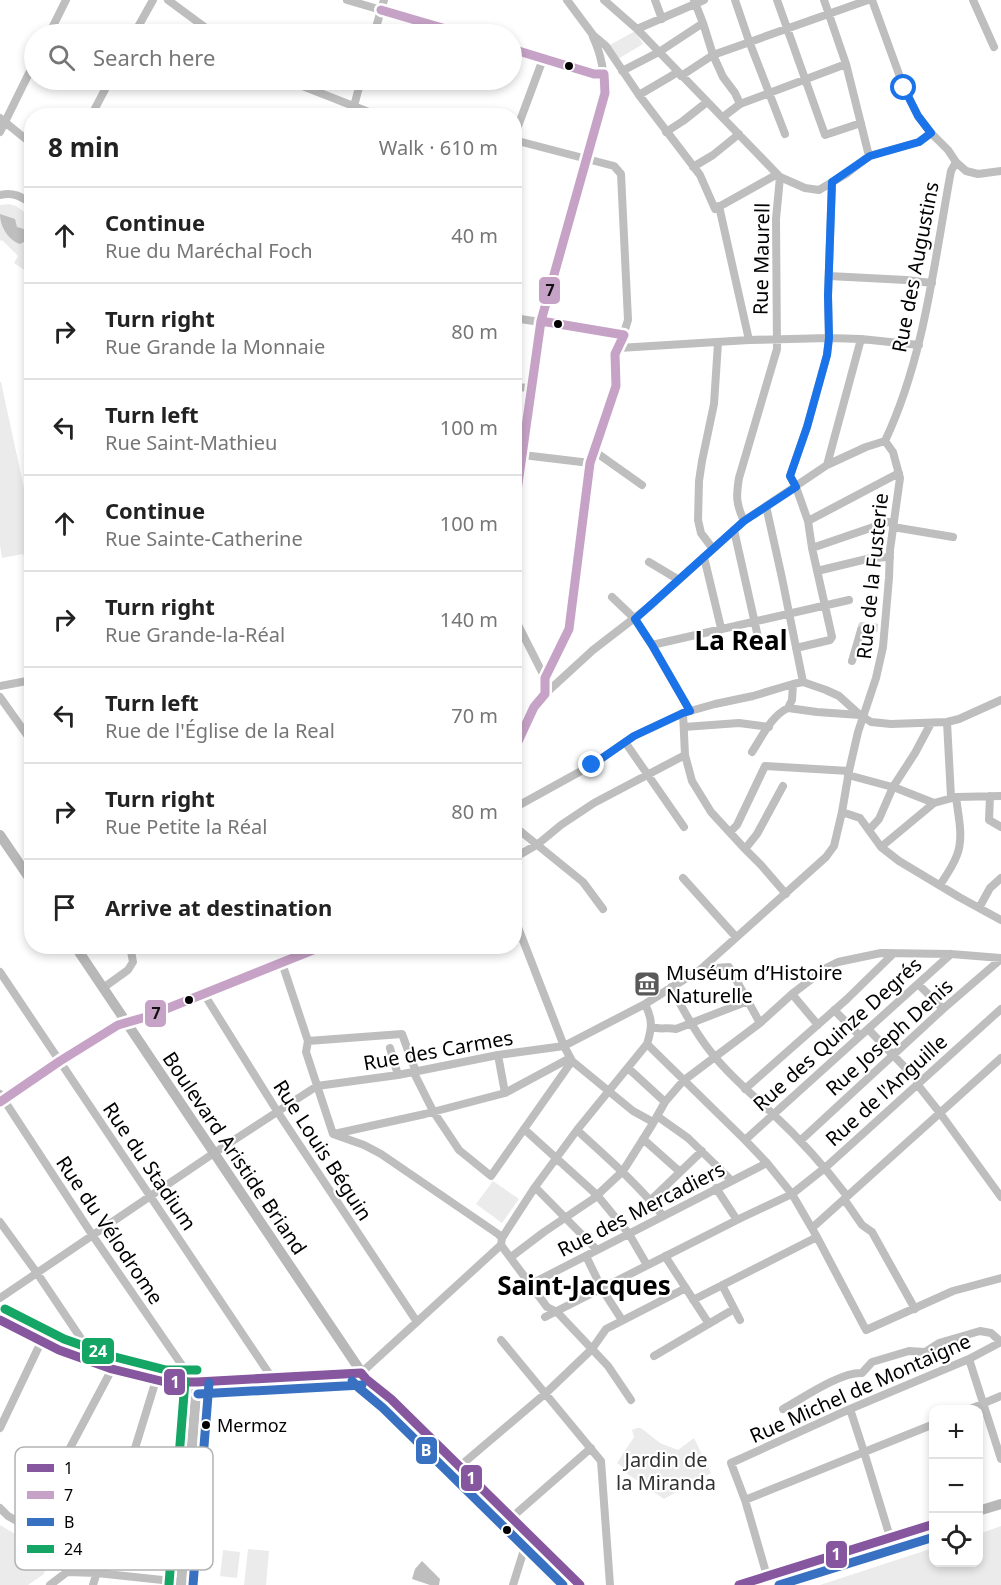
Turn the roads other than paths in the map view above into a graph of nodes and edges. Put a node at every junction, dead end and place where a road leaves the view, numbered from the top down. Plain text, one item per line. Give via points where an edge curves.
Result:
1 (66, 0) edge
2 (153, 0) edge
3 (168, 0) edge
4 (347, 0) edge
5 (384, 0) edge
6 (567, 0) edge
7 (604, 0) edge
8 (655, 0) edge
9 (735, 0) edge
10 (777, 0) edge
11 (824, 0) edge
12 (870, 0) edge
13 (973, 0) edge
14 (697, 1) edge
15 (381, 10) junction
16 (829, 14) junction
17 (662, 19) junction
18 (703, 23) junction
19 (54, 24) edge
20 (140, 24) edge
21 (200, 24) edge
22 (377, 24) edge
23 (429, 24) edge
24 (637, 29) junction
25 (787, 29) junction
26 (592, 35) junction
27 (749, 41) junction
28 (994, 47) dead end
29 (522, 52) edge
30 (658, 52) junction
31 (713, 55) junction
32 (543, 59) junction
33 (846, 64) junction
34 (622, 71) junction
35 (604, 74) junction
36 (680, 74) junction
37 (804, 79) junction
38 (24, 81) edge
39 (105, 90) edge
40 (313, 90) edge
41 (358, 90) edge
42 (769, 93) junction
43 (639, 95) junction
44 (707, 102) junction
45 (740, 104) junction
46 (354, 106) junction
47 (95, 108) edge
48 (359, 108) edge
49 (522, 116) edge
50 (723, 117) junction
51 (2, 120) edge
52 (861, 123) junction
53 (0, 132) edge
54 (666, 132) junction
55 (931, 133) junction
56 (739, 134) junction
57 (785, 134) dead end
58 (24, 138) edge
59 (522, 140) edge
60 (870, 156) junction
61 (587, 159) junction
62 (956, 162) junction
63 (693, 168) junction
64 (1001, 171) edge
65 (780, 177) junction
66 (832, 182) junction
67 (0, 195) edge
68 (24, 199) edge
69 (717, 207) junction
70 (829, 276) junction
71 (932, 283) junction
72 (522, 319) edge
73 (541, 321) junction
74 (624, 335) junction
75 (829, 338) junction
76 (861, 339) junction
77 (749, 340) junction
78 (777, 340) junction
79 (718, 343) junction
80 (919, 345) junction
81 (619, 348) junction
82 (522, 387) edge
83 (532, 388) junction
84 (522, 439) edge
85 (885, 441) junction
86 (594, 451) junction
87 (522, 454) edge
88 (590, 463) junction
89 (827, 465) junction
90 (899, 473) junction
91 (642, 485) dead end
92 (796, 487) junction
93 (766, 506) junction
94 (744, 521) junction
95 (808, 521) junction
96 (893, 524) junction
97 (734, 530) junction
98 (952, 537) dead end
99 (812, 548) junction
100 (714, 549) junction
101 (704, 557) junction
102 (890, 558) junction
103 (649, 562) dead end
104 (817, 571) junction
105 (680, 580) junction
106 (612, 597) dead end
107 (849, 600) dead end
108 (825, 605) junction
109 (789, 613) junction
110 (635, 619) junction
111 (754, 621) junction
112 (721, 628) junction
113 (861, 630) dead end
114 (522, 633) edge
115 (758, 637) dead end
116 (652, 645) junction
117 (796, 648) junction
118 (852, 661) dead end
119 (545, 678) junction
120 (24, 682) edge
121 (803, 682) junction
122 (793, 684) junction
123 (0, 686) edge
124 (545, 694) junction
125 (0, 697) edge
126 (1001, 700) edge
127 (788, 708) junction
128 (686, 712) junction
129 (862, 716) junction
130 (947, 722) junction
131 (931, 723) junction
132 (684, 727) junction
133 (768, 727) junction
134 (24, 731) edge
135 (522, 733) edge
136 (625, 742) junction
137 (752, 752) dead end
138 (685, 755) junction
139 (849, 773) junction
140 (647, 776) junction
141 (783, 786) dead end
142 (893, 787) junction
143 (990, 796) junction
144 (1001, 796) edge
145 (953, 797) junction
146 (934, 803) junction
147 (522, 804) edge
148 (842, 812) junction
149 (684, 827) dead end
150 (1001, 827) edge
151 (869, 830) junction
152 (522, 832) edge
153 (730, 832) junction
154 (0, 835) edge
155 (538, 844) junction
156 (881, 847) junction
157 (745, 849) junction
158 (522, 853) edge
159 (24, 870) edge
160 (683, 878) dead end
161 (1001, 878) edge
162 (940, 885) junction
163 (786, 894) junction
164 (979, 908) junction
165 (603, 909) dead end
166 (1001, 920) edge
167 (735, 937) junction
168 (522, 938) edge
169 (80, 954) edge
170 (132, 954) edge
171 (304, 954) edge
172 (893, 954) junction
173 (951, 954) junction
174 (1001, 959) edge
175 (282, 963) junction
176 (701, 969) junction
177 (0, 972) edge
178 (918, 984) junction
179 (671, 987) junction
180 (103, 988) junction
181 (204, 994) junction
182 (792, 994) junction
183 (748, 1001) junction
184 (645, 1004) junction
185 (943, 1009) junction
186 (1001, 1009) edge
187 (834, 1010) junction
188 (690, 1023) junction
189 (760, 1023) junction
190 (126, 1024) junction
191 (818, 1024) junction
192 (652, 1027) junction
193 (868, 1029) junction
194 (860, 1036) junction
195 (308, 1041) junction
196 (647, 1044) junction
197 (564, 1046) junction
198 (390, 1048) dead end
199 (893, 1054) junction
200 (498, 1055) junction
201 (714, 1057) junction
202 (1001, 1058) edge
203 (571, 1060) junction
204 (60, 1061) junction
205 (628, 1068) junction
206 (415, 1073) junction
207 (398, 1075) junction
208 (683, 1081) junction
209 (918, 1083) junction
210 (316, 1086) junction
211 (745, 1089) junction
212 (608, 1092) junction
213 (505, 1093) junction
214 (1, 1099) edge
215 (664, 1102) junction
216 (277, 1111) junction
217 (433, 1111) junction
218 (940, 1113) junction
219 (773, 1114) junction
220 (655, 1119) junction
221 (524, 1129) junction
222 (577, 1130) junction
223 (333, 1134) junction
224 (643, 1139) junction
225 (745, 1140) junction
226 (800, 1141) junction
227 (702, 1151) junction
228 (214, 1153) junction
229 (556, 1157) junction
230 (767, 1163) junction
231 (826, 1167) junction
232 (623, 1171) junction
233 (679, 1171) junction
234 (732, 1181) junction
235 (535, 1187) junction
236 (716, 1188) junction
237 (792, 1194) junction
238 (597, 1195) junction
239 (151, 1197) junction
240 (1001, 1197) edge
241 (846, 1198) junction
242 (651, 1200) junction
243 (663, 1216) junction
244 (566, 1218) junction
245 (737, 1220) junction
246 (0, 1222) edge
247 (812, 1228) junction
248 (629, 1234) junction
249 (93, 1236) junction
250 (817, 1237) junction
251 (501, 1241) junction
252 (596, 1250) junction
253 (586, 1256) junction
254 (665, 1256) junction
255 (511, 1257) junction
256 (647, 1265) junction
257 (37, 1273) junction
258 (1001, 1278) edge
259 (531, 1284) junction
260 (722, 1285) junction
261 (686, 1288) junction
262 (602, 1289) junction
263 (0, 1298) edge
264 (693, 1300) junction
265 (915, 1309) junction
266 (734, 1310) junction
267 (557, 1312) junction
268 (545, 1317) dead end
269 (0, 1320) edge
270 (622, 1320) junction
271 (740, 1320) dead end
272 (417, 1322) junction
273 (709, 1324) junction
274 (501, 1340) dead end
275 (41, 1342) junction
276 (1001, 1342) edge
277 (592, 1349) junction
278 (654, 1356) dead end
279 (85, 1359) junction
280 (969, 1359) junction
281 (112, 1369) junction
282 (363, 1376) junction
283 (272, 1378) junction
284 (156, 1380) junction
285 (197, 1382) junction
286 (546, 1393) junction
287 (1001, 1395) edge
288 (631, 1400) dead end
289 (983, 1403) junction
290 (979, 1405) edge
291 (783, 1409) dead end
292 (850, 1409) junction
293 (929, 1426) edge
294 (0, 1428) edge
295 (71, 1447) edge
296 (136, 1447) edge
297 (192, 1447) edge
298 (591, 1448) junction
299 (864, 1452) junction
300 (1001, 1459) edge
301 (460, 1466) junction
302 (745, 1500) junction
303 (1001, 1504) edge
304 (0, 1508) edge
305 (983, 1509) edge
306 (511, 1518) junction
307 (15, 1520) edge
308 (929, 1525) edge
309 (890, 1537) junction
310 (532, 1538) junction
311 (526, 1549) junction
312 (98, 1570) edge
313 (67, 1572) joint
314 (97, 1573) junction
315 (767, 1576) junction
316 (183, 1584) edge
317 (50, 1585) edge
318 (93, 1585) edge
319 (513, 1585) edge
320 (562, 1585) edge
321 (580, 1585) edge
322 (609, 1585) edge
323 (739, 1585) edge

1 - 19 street
2 - 20 street
3 - 21 street
4 - 15 street
5 - 15 street
6 - 26 street
7 - 24 street
8 - 17 street
9 - 27 street
10 - 25 street
11 - 16 street
12 - 16 street
12 - 55 street via 904,88
13 - 28 street
14 - 17 street
14 - 18 street
15 - 22 street
15 - 23 street
16 - 25 street
16 - 33 street
17 - 24 street
18 - 30 street
18 - 31 street
24 - 30 street
25 - 27 street
25 - 37 street
26 - 34 street via 606,46
26 - 35 street
27 - 31 street
27 - 42 street
29 - 32 street
30 - 34 street
30 - 36 street
31 - 36 street
31 - 45 street
32 - 35 street
32 - 49 street
33 - 37 street
33 - 52 street
34 - 43 street
35 - 61 street via 605,93
36 - 43 street
36 - 44 street
37 - 42 street
37 - 52 street via 825,135
38 - 51 street
39 - 47 street
40 - 46 street
41 - 46 street
42 - 45 street
42 - 57 street
43 - 54 street
44 - 50 street
44 - 54 street
45 - 50 street
46 - 48 street
50 - 56 street
51 - 53 street
51 - 58 street
52 - 60 street
54 - 63 street
55 - 60 street via 919,142
55 - 62 street
56 - 63 street
56 - 65 street
59 - 61 street
60 - 66 street
61 - 73 street
61 - 74 street via 614,166 621,174 628,320
62 - 64 street via 966,171 978,174
62 - 71 street, Rue des Augustins via 951,171
63 - 69 street
65 - 66 street via 819,190
65 - 69 street
65 - 78 street, Rue Maurell via 776,219
66 - 70 street
67 - 68 street
69 - 77 street
70 - 71 street
70 - 75 street
71 - 80 street, Rue des Augustins
72 - 73 street
73 - 74 street
73 - 83 street
74 - 81 street
75 - 76 street
75 - 78 street
75 - 92 street via 807,427 790,476
76 - 80 street
76 - 89 street
77 - 78 street
77 - 79 street
78 - 94 street, Rue Maurell via 739,477 736,499
79 - 81 street
79 - 100 street via 714,404 699,481 698,520 701,533
80 - 85 street, Rue des Augustins
81 - 86 street via 615,354 616,386
82 - 83 street
83 - 84 street
85 - 89 street
85 - 90 street
86 - 88 street
86 - 91 street
87 - 88 street
88 - 119 street via 569,629
89 - 92 street
90 - 95 street
90 - 96 street, Rue de la Fusterie
92 - 93 street
92 - 95 street
93 - 94 street
93 - 109 street
94 - 97 street
95 - 99 street
96 - 98 street
96 - 99 street via 888,522
96 - 102 street, Rue de la Fusterie
97 - 100 street
97 - 111 street
99 - 104 street
100 - 101 street
101 - 105 street
101 - 112 street
102 - 104 street via 871,558
102 - 129 street, Rue de la Fusterie via 882,628 884,647
103 - 105 street
104 - 108 street
105 - 110 street
106 - 110 street
107 - 108 street
108 - 109 street
108 - 117 street via 830,640
109 - 111 street
109 - 117 street
110 - 116 street
110 - 124 street via 593,650
111 - 112 street
111 - 115 street
112 - 116 street
113 - 118 street
114 - 119 street
116 - 128 street
117 - 121 street
119 - 124 street
120 - 123 street
121 - 122 street
121 - 129 street via 839,696
122 - 127 street
122 - 128 street
124 - 135 street
125 - 134 street
126 - 130 street
127 - 129 street
127 - 133 street
128 - 132 street
128 - 136 street
129 - 131 street via 872,722 891,724
129 - 139 street, Rue de la Fusterie
130 - 131 street
130 - 145 street
131 - 142 street
132 - 133 street via 739,723
132 - 138 street
133 - 137 street
136 - 140 street
136 - 147 street
138 - 140 street
138 - 153 street via 692,781 711,812
139 - 142 street
139 - 148 street, Rue de la Fusterie
139 - 153 street via 765,766
140 - 149 street
140 - 155 street via 594,803
141 - 157 street
142 - 146 street
142 - 151 street via 879,819
143 - 144 street
143 - 145 street
143 - 150 street via 989,820
145 - 146 street
145 - 162 street via 960,847
146 - 156 street
148 - 151 street via 860,818
148 - 163 street, Rue de la Fusterie via 834,846
151 - 156 street
152 - 155 street
153 - 157 street
154 - 159 main road
155 - 158 street
155 - 165 street via 583,882
156 - 162 street
157 - 163 street
160 - 167 street
161 - 164 street
162 - 164 street
163 - 167 street, Rue de la Fusterie
164 - 166 street
167 - 176 street, Rue de la Fusterie
168 - 197 street
169 - 180 main road, Boulevard Aristide Briand
170 - 180 street via 133,962 128,970
171 - 175 street
172 - 173 street
172 - 182 street via 838,962
172 - 187 street
173 - 174 street
173 - 178 street, Rue des Quinze Degrés
174 - 185 street, Rue Joseph Denis
175 - 181 street
175 - 195 street
176 - 179 street, Rue des Carmes
176 - 183 street via 729,967
177 - 204 street, Rue du Stadium
178 - 185 street
178 - 193 street, Rue des Quinze Degrés
179 - 184 street, Rue des Carmes
179 - 188 street
180 - 190 main road, Boulevard Aristide Briand
181 - 190 street
181 - 216 street, Rue Louis Béguin
182 - 189 street
182 - 191 street
183 - 188 street
183 - 189 street
184 - 192 street
184 - 197 street, Rue des Carmes
185 - 199 street, Rue Joseph Denis
186 - 209 street, Rue de l'Anguille
187 - 191 street
187 - 194 street
188 - 192 street via 676,1029
188 - 201 street
189 - 201 street
190 - 204 street via 118,1025
190 - 228 main road, Boulevard Aristide Briand
191 - 211 street
192 - 196 street
193 - 194 street, Rue des Quinze Degrés
193 - 199 street
194 - 219 street, Rue des Quinze Degrés
195 - 206 street via 402,1034
195 - 210 street via 306,1052
196 - 205 street
196 - 208 street
197 - 200 street, Rue des Carmes
197 - 203 street
198 - 207 street
199 - 209 street
199 - 226 street, Rue Joseph Denis
200 - 206 street, Rue des Carmes
200 - 213 street
201 - 208 street
201 - 211 street
202 - 218 street
203 - 212 street
203 - 213 street
203 - 221 street
204 - 214 street
204 - 239 street, Rue du Stadium
205 - 212 street
205 - 215 street
206 - 207 street, Rue des Carmes
206 - 217 street
207 - 210 street, Rue des Carmes
208 - 215 street
208 - 225 street
209 - 218 street
209 - 231 street, Rue de l'Anguille
210 - 216 street
210 - 223 street
211 - 219 street
212 - 220 street via 633,1111
212 - 222 street
213 - 217 street
214 - 249 street, Rue du Vélodrome
215 - 220 street
216 - 228 street
216 - 272 street, Rue Louis Béguin
217 - 221 street via 459,1150 491,1176
217 - 223 street
218 - 240 street
218 - 241 street
219 - 225 street, Rue des Quinze Degrés
219 - 226 street
220 - 224 street
220 - 227 street
221 - 229 street
222 - 229 street
222 - 232 street
223 - 251 street via 381,1154 490,1228
224 - 232 street
224 - 233 street
225 - 230 street
226 - 231 street
227 - 233 street
227 - 234 street
228 - 239 street
228 - 282 main road, Boulevard Aristide Briand
229 - 235 street
229 - 238 street
230 - 234 street, Rue des Mercadiers
230 - 237 street
231 - 237 street, Rue de l'Anguille
231 - 241 street
232 - 238 street
232 - 242 street
233 - 242 street
234 - 236 street, Rue des Mercadiers
235 - 244 street
235 - 251 street
236 - 243 street, Rue des Mercadiers
236 - 245 street
237 - 245 street, Rue de l'Anguille
237 - 247 street
238 - 244 street
238 - 248 street
239 - 249 street
239 - 283 street, Rue du Stadium
241 - 247 street
241 - 265 street via 862,1225 872,1232
242 - 243 street
243 - 248 street, Rue des Mercadiers
244 - 252 street
244 - 255 street
245 - 254 street, Rue de l'Anguille
246 - 257 street
247 - 250 street
248 - 252 street, Rue des Mercadiers
248 - 256 street
249 - 257 street
249 - 285 street, Rue du Vélodrome
250 - 260 street
250 - 265 street via 866,1330
251 - 255 street
251 - 272 street
252 - 253 street, Rue des Mercadiers
253 - 259 street, Rue des Mercadiers
253 - 262 street
254 - 256 street, Rue de l'Anguille
254 - 261 street
255 - 259 street
256 - 262 street, Rue de l'Anguille
257 - 263 street
257 - 279 street via 84,1343
258 - 265 street via 953,1291
259 - 267 street via 547,1307
260 - 264 street
260 - 266 street
261 - 264 street
261 - 270 street
262 - 267 street, Rue de l'Anguille
262 - 270 street
264 - 273 street
266 - 271 street
266 - 273 street
267 - 268 street, Rue de l'Anguille
267 - 277 street
269 - 275 street
270 - 277 street via 606,1329
272 - 282 street
273 - 278 street
274 - 286 street
275 - 279 street
275 - 294 street
276 - 280 street, Rue Michel de Montaigne
276 - 291 street via 992,1333 980,1331 939,1343 925,1352 872,1362 862,1373 833,1382
277 - 286 street
277 - 288 street
279 - 281 street
280 - 289 street
280 - 292 street, Rue Michel de Montaigne
281 - 284 street
281 - 295 street
282 - 283 street
282 - 301 main road
282 - 311 main road via 384,1410
283 - 285 street
284 - 285 street
284 - 296 street
285 - 297 street
286 - 298 street
286 - 301 street
287 - 289 street
289 - 290 street
289 - 300 street
292 - 299 street
292 - 302 street, Rue Michel de Montaigne via 731,1463
293 - 299 street
298 - 306 street
298 - 322 street via 601,1461
299 - 302 street
299 - 309 street
301 - 306 main road
302 - 315 street
303 - 305 main road
304 - 307 street
306 - 310 main road
308 - 309 main road
309 - 315 main road
310 - 311 street
310 - 321 main road
311 - 319 street
311 - 320 main road
312 - 314 street
313 - 314 street
313 - 317 street
314 - 316 street
314 - 318 street
315 - 323 main road

